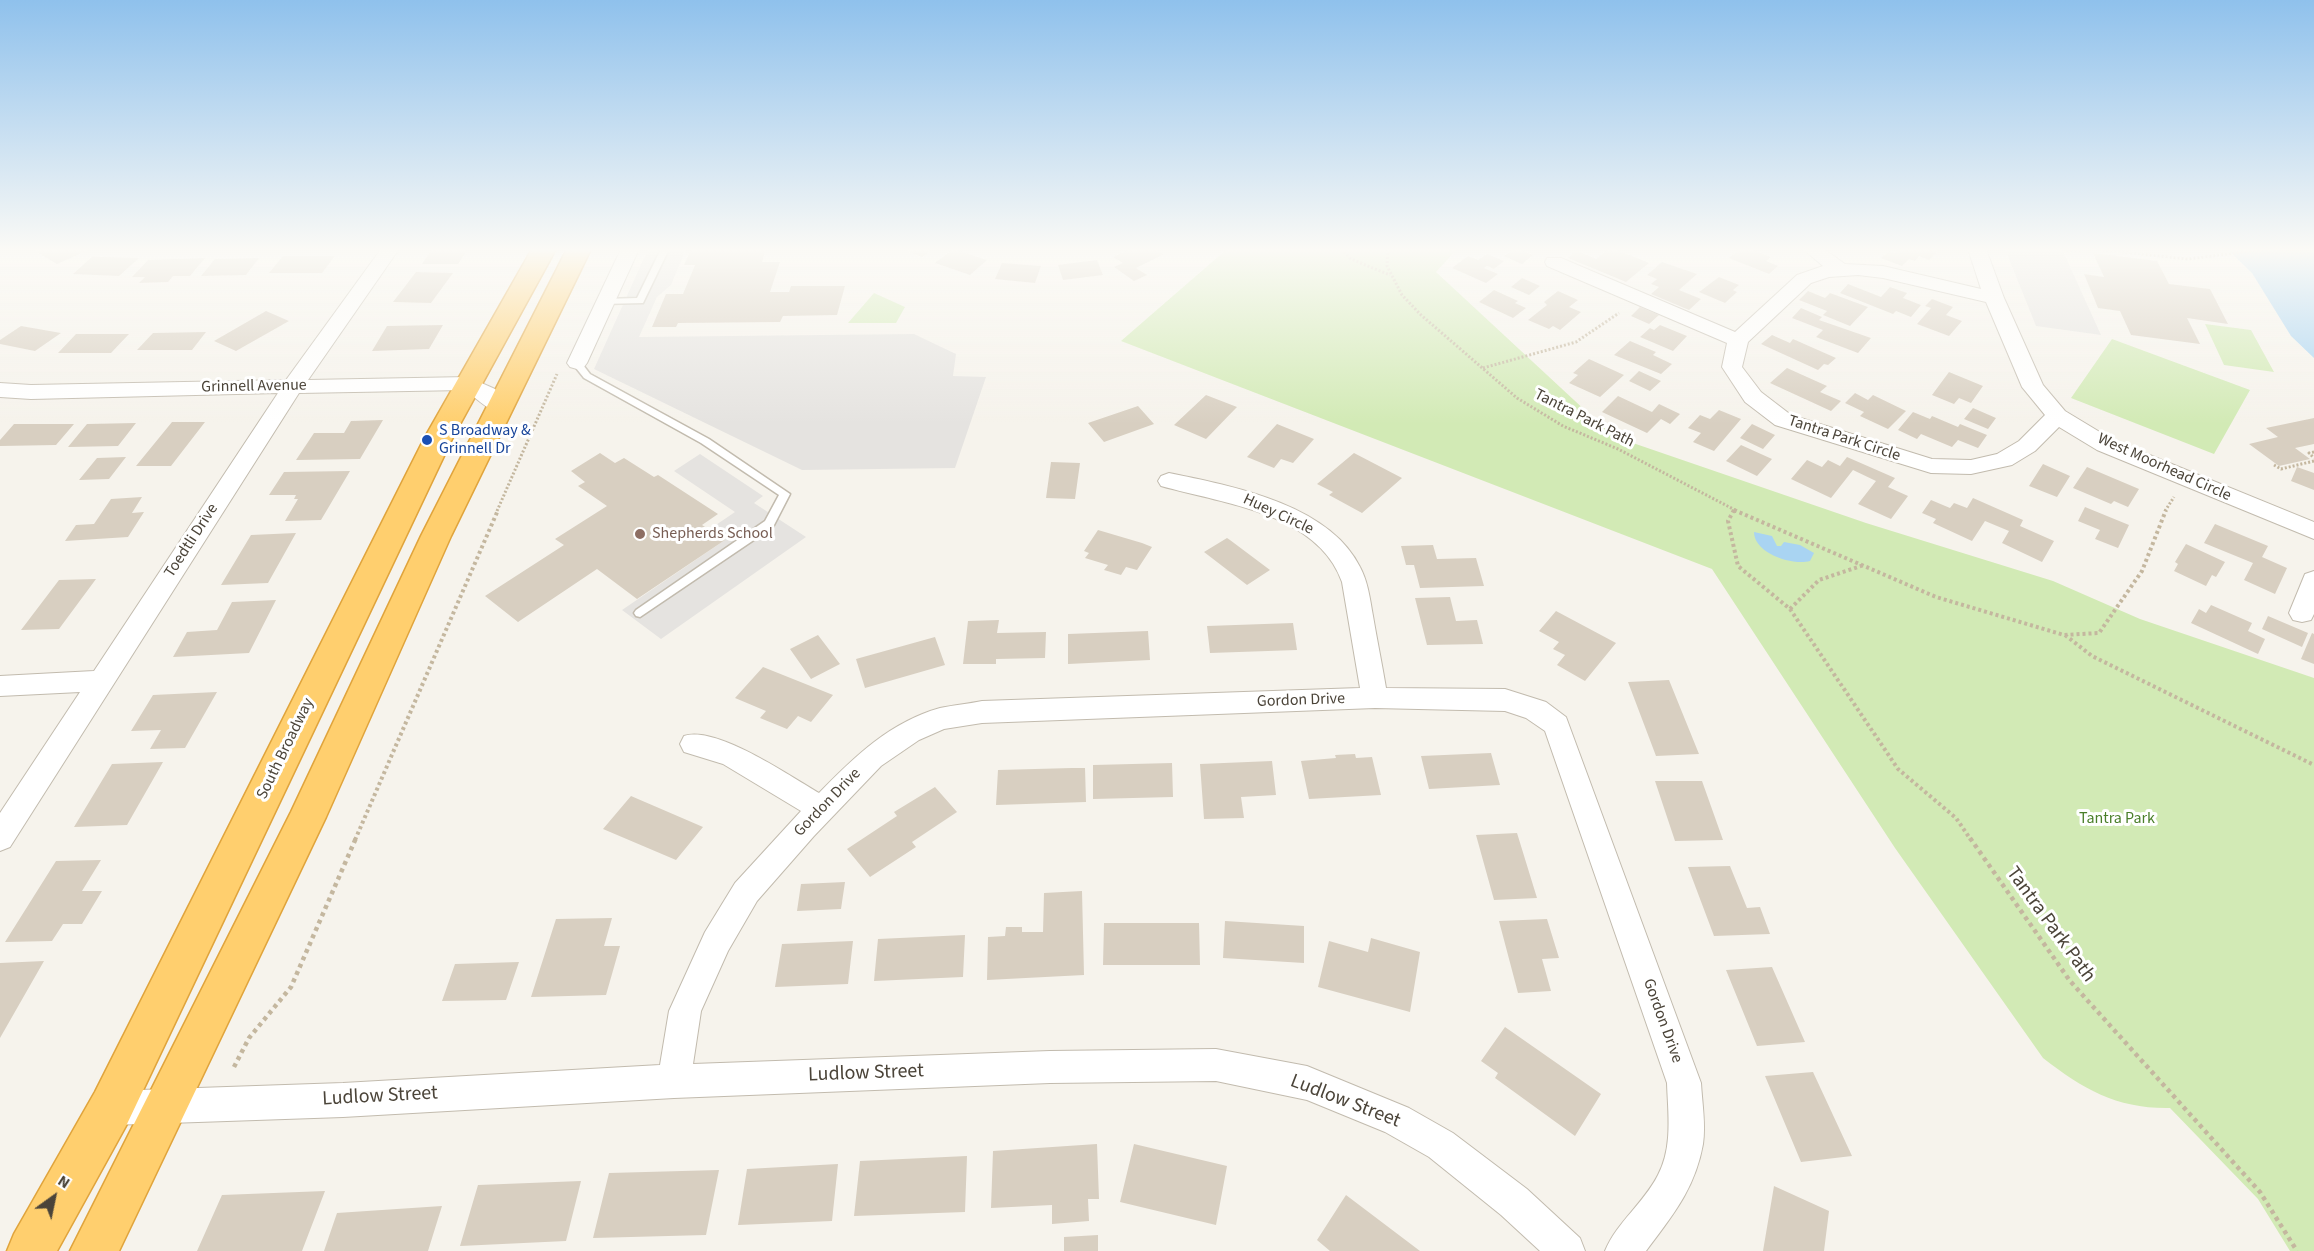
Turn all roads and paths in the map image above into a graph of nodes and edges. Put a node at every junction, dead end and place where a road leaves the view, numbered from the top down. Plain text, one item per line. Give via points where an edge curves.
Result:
1 (349, 307) edge
2 (511, 307) edge
3 (550, 307) edge
4 (601, 307) edge
5 (1414, 307) edge
6 (1626, 307) edge
7 (1660, 307) edge
8 (1773, 307) edge
9 (1998, 307) edge
10 (1738, 340) junction
11 (568, 366) junction
12 (1483, 368) junction
13 (468, 382) junction
14 (294, 386) junction
15 (0, 390) edge
16 (500, 407) junction
17 (2057, 416) junction
18 (2314, 452) edge
19 (2314, 460) edge
20 (2274, 465) dead end
21 (2185, 479) junction
22 (1169, 481) dead end
23 (1734, 510) junction
24 (2314, 531) edge
25 (1864, 566) junction
26 (2314, 580) edge
27 (1790, 609) junction
28 (640, 613) dead end
29 (2302, 613) dead end
30 (2064, 634) junction
31 (100, 681) junction
32 (0, 686) edge
33 (1375, 698) junction
34 (694, 744) dead end
35 (2314, 765) edge
36 (822, 808) junction
37 (0, 838) edge
38 (234, 1067) dead end
39 (674, 1081) junction
40 (166, 1106) junction
41 (111, 1108) junction
42 (31, 1251) edge
43 (94, 1251) edge
44 (1567, 1251) edge
45 (1623, 1251) edge
46 (2297, 1251) edge

1 - 14 street, Toedtli Drive
2 - 13 highway, South Broadway
3 - 16 highway
4 - 11 street
5 - 12 path, Tantra Park Path
6 - 12 path via 1576,342
7 - 10 street
8 - 10 street
9 - 17 street, West Moorhead Circle via 2033,387
10 - 17 street, Tantra Park Circle via 1732,367 1736,375 1753,397 1783,420 1931,466 1971,467 2004,460 2027,446
11 - 28 lane via 705,441 785,494 769,524
11 - 38 path via 291,987 249,1038
12 - 23 path, Tantra Park Path via 1517,398 1563,426
13 - 14 street, Grinnell Avenue
13 - 16 street
13 - 41 highway, South Broadway
14 - 15 street, Grinnell Avenue
14 - 31 street, Toedtli Drive
16 - 40 highway
17 - 21 street, West Moorhead Circle via 2105,445
18 - 19 path via 2309,453
19 - 20 path via 2281,469
21 - 24 street, West Moorhead Circle
21 - 30 path, Tantra Park Path via 2161,517 2142,571 2099,633
22 - 33 street, Huey Circle via 1232,494 1306,524 1330,543 1349,567 1354,582
23 - 25 path, Tantra Park Path
23 - 27 path, Tantra Park Path via 1728,521 1738,566
25 - 27 path via 1819,580
25 - 30 path, Tantra Park Path via 1936,597
26 - 29 street
27 - 46 path, Tantra Park Path via 1898,769 1956,818 2070,981 2260,1192
30 - 35 path via 2092,656
31 - 32 street
31 - 37 street, Toedtli Drive
33 - 36 street, Gordon Drive via 982,712 941,719 909,732 871,758
33 - 45 street, Gordon Drive via 1505,700 1536,710 1556,725 1684,1083 1686,1143 1673,1185
34 - 36 street via 732,756
36 - 39 street, Gordon Drive via 746,892 716,942 685,1011
39 - 40 street, Ludlow Street
39 - 44 street, Ludlow Street via 1216,1065 1307,1083 1397,1120 1441,1145 1514,1202
40 - 41 street, Ludlow Street
40 - 43 highway
41 - 42 highway, South Broadway

